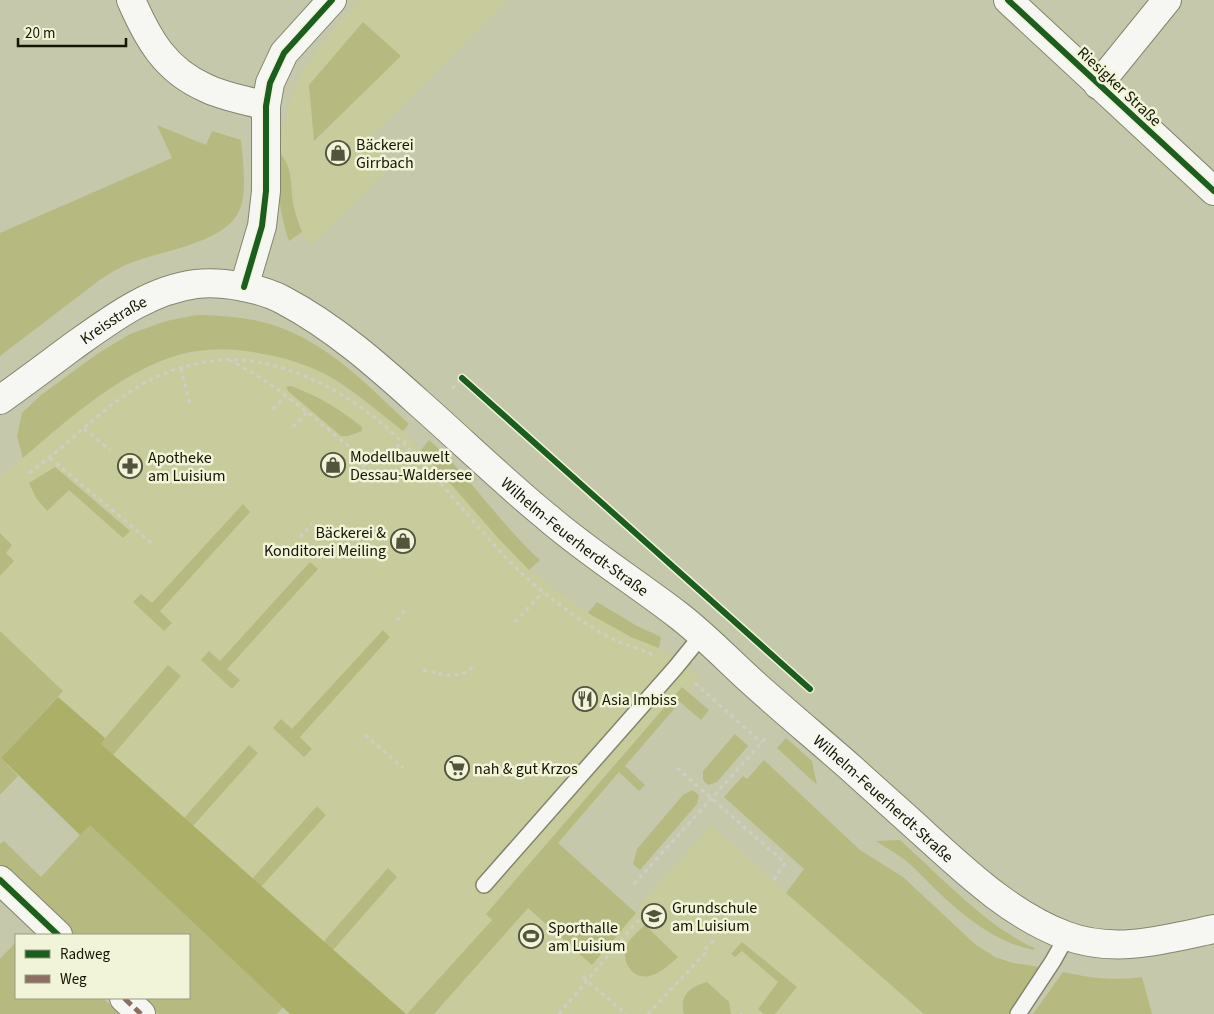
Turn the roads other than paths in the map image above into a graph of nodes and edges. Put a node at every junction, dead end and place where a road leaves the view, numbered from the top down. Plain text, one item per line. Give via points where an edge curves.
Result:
1 (131, 0) edge
2 (332, 0) edge
3 (1008, 0) edge
4 (1167, 0) edge
5 (1098, 84) junction
6 (266, 106) junction
7 (1214, 191) edge
8 (244, 287) junction
9 (0, 400) edge
10 (702, 636) junction
11 (0, 880) edge
12 (484, 885) dead end
13 (1214, 930) edge
14 (57, 934) edge
15 (1068, 936) junction
16 (125, 999) edge
17 (141, 1014) edge
18 (1018, 1014) edge

1 - 6 main road via 144,30 162,57 180,74 207,89
2 - 6 main road via 284,53 270,83
3 - 5 main road, Riesigker Straße
4 - 5 main road
5 - 7 main road, Riesigker Straße
6 - 8 main road via 263,217
8 - 9 main road, Kreisstraße via 198,284 146,298 95,330
8 - 10 main road, Wilhelm-Feuerherdt-Straße via 278,297 317,319 342,338 388,375 545,516
10 - 12 lane
10 - 15 main road, Wilhelm-Feuerherdt-Straße via 978,881 1036,922
11 - 14 main road
13 - 15 main road, Wilhelm-Feuerherdt-Straße via 1112,945
15 - 18 lane
16 - 17 main road

